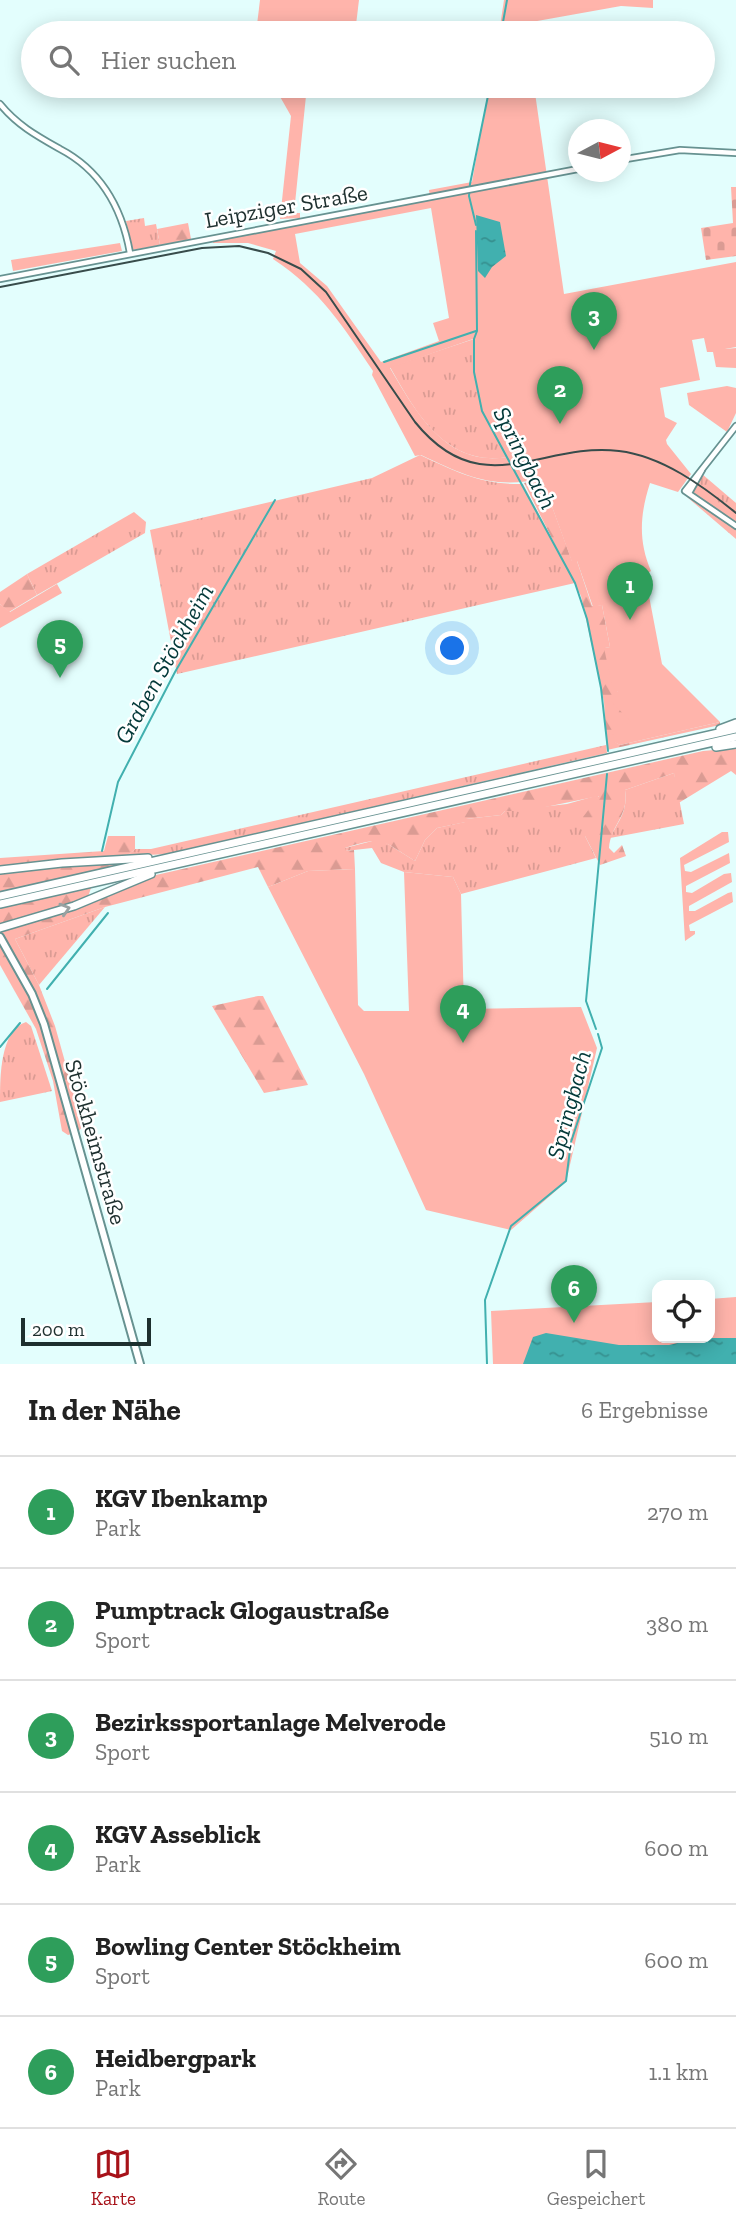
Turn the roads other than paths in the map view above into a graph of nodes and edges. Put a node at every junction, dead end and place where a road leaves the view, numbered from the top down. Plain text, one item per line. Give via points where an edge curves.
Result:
1 (0, 104) edge
2 (736, 153) edge
3 (631, 158) edge
4 (568, 171) edge
5 (130, 253) junction
6 (0, 279) edge
7 (736, 425) edge
8 (736, 526) edge
9 (736, 723) edge
10 (736, 729) edge
11 (736, 737) edge
12 (696, 738) junction
13 (736, 744) edge
14 (688, 749) junction
15 (174, 856) junction
16 (213, 856) junction
17 (0, 870) edge
18 (0, 896) edge
19 (0, 904) edge
20 (0, 928) edge
21 (0, 937) edge
22 (140, 1364) edge

1 - 5 street via 25,129 77,159 99,179 124,219
2 - 3 street via 680,150
4 - 5 street, Leipziger Straße
5 - 6 street, Leipziger Straße
7 - 8 street via 687,492
9 - 12 highway
10 - 12 highway
11 - 14 highway
12 - 15 highway
13 - 14 highway
14 - 16 highway
15 - 17 highway
15 - 18 highway
16 - 19 highway
20 -> 16 highway
21 - 22 main road, Stöckheimstraße via 44,1024

